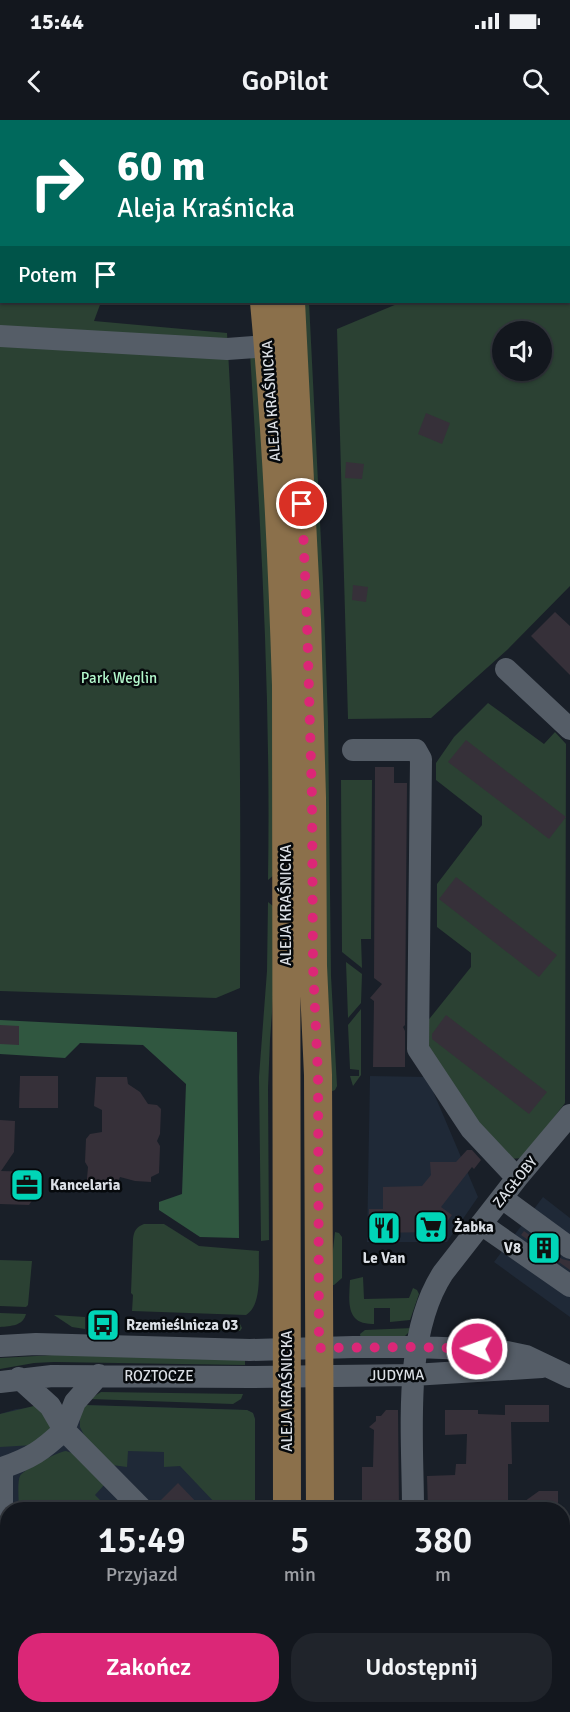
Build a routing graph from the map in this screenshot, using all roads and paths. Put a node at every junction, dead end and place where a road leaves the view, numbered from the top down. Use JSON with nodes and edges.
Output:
{"nodes":[{"id":1,"x":264,"y":303,"type":"edge"},
{"id":2,"x":291,"y":303,"type":"edge"},
{"id":3,"x":0,"y":336,"type":"edge"},
{"id":4,"x":268,"y":346,"type":"junction"},
{"id":5,"x":506,"y":669,"type":"dead end"},
{"id":6,"x":570,"y":729,"type":"edge"},
{"id":7,"x":354,"y":750,"type":"dead end"},
{"id":8,"x":570,"y":1115,"type":"edge"},
{"id":9,"x":517,"y":1178,"type":"junction"},
{"id":10,"x":502,"y":1198,"type":"junction"},
{"id":11,"x":481,"y":1224,"type":"junction"},
{"id":12,"x":570,"y":1248,"type":"edge"},
{"id":13,"x":570,"y":1286,"type":"edge"},
{"id":14,"x":0,"y":1346,"type":"edge"},
{"id":15,"x":416,"y":1347,"type":"junction"},
{"id":16,"x":319,"y":1348,"type":"junction"},
{"id":17,"x":287,"y":1362,"type":"junction"},
{"id":18,"x":546,"y":1367,"type":"junction"},
{"id":19,"x":99,"y":1375,"type":"junction"},
{"id":20,"x":413,"y":1375,"type":"junction"},
{"id":21,"x":319,"y":1376,"type":"junction"},
{"id":22,"x":570,"y":1377,"type":"edge"},
{"id":23,"x":9,"y":1380,"type":"edge"},
{"id":24,"x":64,"y":1430,"type":"junction"},
{"id":25,"x":1,"y":1468,"type":"edge"},
{"id":26,"x":1,"y":1502,"type":"edge"},
{"id":27,"x":131,"y":1502,"type":"edge"},
{"id":28,"x":288,"y":1502,"type":"edge"},
{"id":29,"x":320,"y":1502,"type":"edge"},
{"id":30,"x":414,"y":1502,"type":"edge"}],
"edges":[{"from":1,"to":4,"type":"main road","name":"ALEJA KRAŚNICKA"},
{"from":2,"to":16,"type":"main road","name":"ALEJA KRAŚNICKA"},
{"from":3,"to":4,"type":"street"},
{"from":4,"to":17,"type":"main road","name":"ALEJA KRAŚNICKA"},
{"from":5,"to":6,"type":"street"},
{"from":7,"to":9,"type":"street"},
{"from":8,"to":9,"type":"street","name":"ZAGŁOBY"},
{"from":9,"to":10,"type":"street","name":"ZAGŁOBY"},
{"from":10,"to":11,"type":"street","name":"ZAGŁOBY"},
{"from":10,"to":12,"type":"street"},
{"from":11,"to":13,"type":"street"},
{"from":11,"to":15,"type":"street","name":"ZAGŁOBY"},
{"from":14,"to":17,"type":"street","name":"ROZTOCZE"},
{"from":15,"to":16,"type":"street","name":"JUDYMA"},
{"from":15,"to":18,"type":"street","name":"JUDYMA"},
{"from":15,"to":20,"type":"street","name":"ZAGŁOBY"},
{"from":16,"to":17,"type":"street","name":"ROZTOCZE"},
{"from":16,"to":21,"type":"main road","name":"ALEJA KRAŚNICKA"},
{"from":17,"to":19,"type":"street","name":"ROZTOCZE"},
{"from":17,"to":21,"type":"street","name":"ROZTOCZE"},
{"from":17,"to":28,"type":"main road","name":"ALEJA KRAŚNICKA"},
{"from":18,"to":20,"type":"street","name":"JUDYMA"},
{"from":18,"to":22,"type":"street","name":"JUDYMA"},
{"from":19,"to":23,"type":"street","name":"ROZTOCZE"},
{"from":19,"to":24,"type":"street"},
{"from":20,"to":21,"type":"street","name":"JUDYMA"},
{"from":20,"to":30,"type":"street","name":"ZAGŁOBY"},
{"from":21,"to":29,"type":"main road","name":"ALEJA KRAŚNICKA"},
{"from":23,"to":24,"type":"street"},
{"from":24,"to":25,"type":"street"},
{"from":24,"to":27,"type":"street"},
{"from":25,"to":26,"type":"street"}]}
